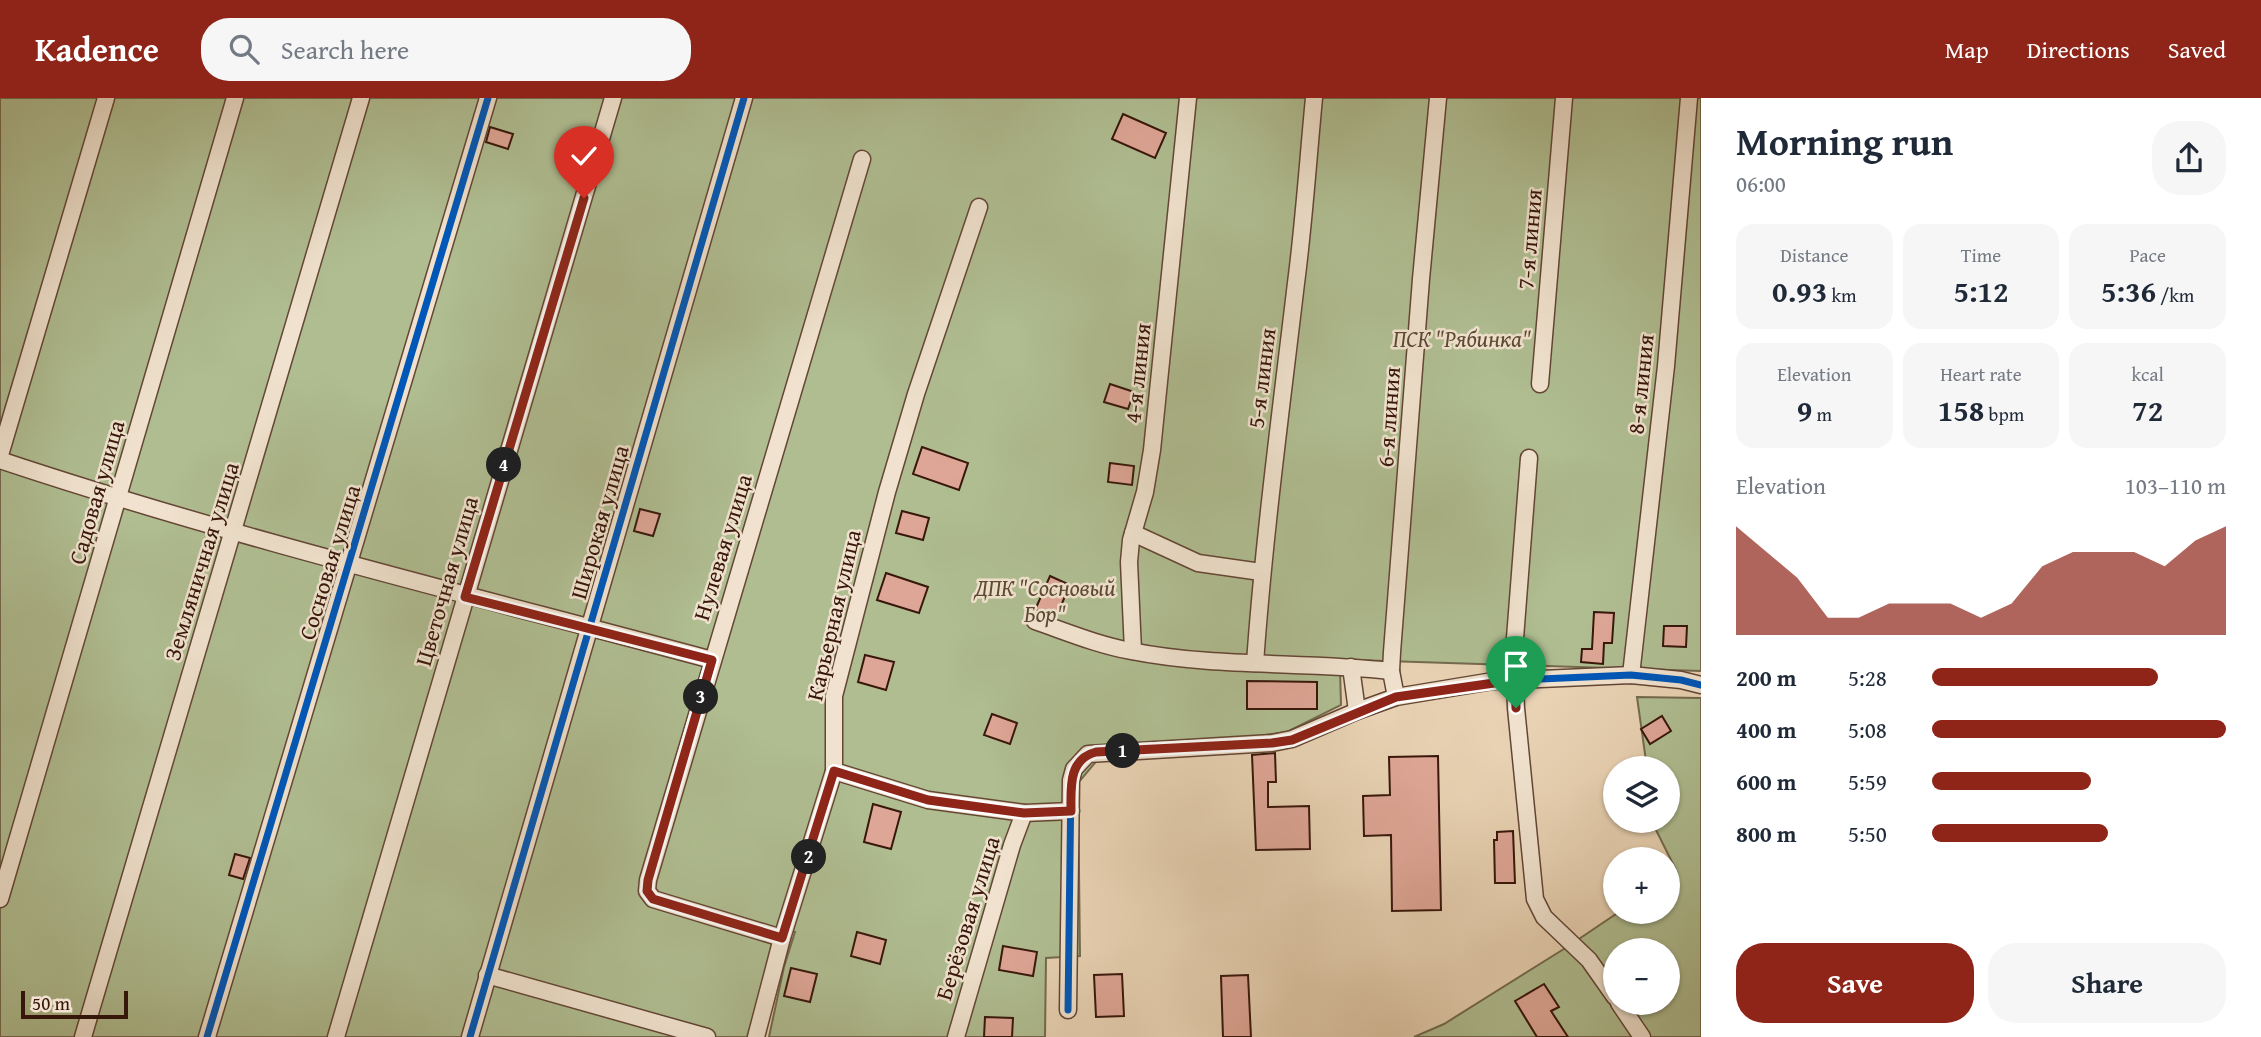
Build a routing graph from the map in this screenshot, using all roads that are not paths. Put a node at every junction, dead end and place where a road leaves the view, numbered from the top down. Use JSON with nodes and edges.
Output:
{"nodes":[{"id":1,"x":106,"y":98,"type":"edge"},
{"id":2,"x":235,"y":98,"type":"edge"},
{"id":3,"x":361,"y":98,"type":"edge"},
{"id":4,"x":488,"y":98,"type":"edge"},
{"id":5,"x":613,"y":98,"type":"edge"},
{"id":6,"x":744,"y":98,"type":"edge"},
{"id":7,"x":1188,"y":98,"type":"edge"},
{"id":8,"x":1314,"y":98,"type":"edge"},
{"id":9,"x":1438,"y":98,"type":"edge"},
{"id":10,"x":1564,"y":98,"type":"edge"},
{"id":11,"x":1689,"y":98,"type":"edge"},
{"id":12,"x":862,"y":159,"type":"dead end"},
{"id":13,"x":979,"y":207,"type":"dead end"},
{"id":14,"x":1540,"y":384,"type":"dead end"},
{"id":15,"x":0,"y":455,"type":"edge"},
{"id":16,"x":1529,"y":458,"type":"dead end"},
{"id":17,"x":0,"y":460,"type":"edge"},
{"id":18,"x":117,"y":499,"type":"junction"},
{"id":19,"x":233,"y":533,"type":"junction"},
{"id":20,"x":1133,"y":533,"type":"junction"},
{"id":21,"x":349,"y":563,"type":"junction"},
{"id":22,"x":1261,"y":572,"type":"junction"},
{"id":23,"x":465,"y":597,"type":"junction"},
{"id":24,"x":1035,"y":621,"type":"dead end"},
{"id":25,"x":589,"y":627,"type":"junction"},
{"id":26,"x":1133,"y":652,"type":"junction"},
{"id":27,"x":712,"y":660,"type":"junction"},
{"id":28,"x":1255,"y":663,"type":"junction"},
{"id":29,"x":1351,"y":667,"type":"junction"},
{"id":30,"x":1391,"y":671,"type":"junction"},
{"id":31,"x":1631,"y":675,"type":"junction"},
{"id":32,"x":1515,"y":680,"type":"junction"},
{"id":33,"x":1701,"y":685,"type":"edge"},
{"id":34,"x":1396,"y":697,"type":"junction"},
{"id":35,"x":1357,"y":711,"type":"junction"},
{"id":36,"x":834,"y":771,"type":"junction"},
{"id":37,"x":1071,"y":811,"type":"junction"},
{"id":38,"x":1024,"y":813,"type":"junction"},
{"id":39,"x":0,"y":899,"type":"edge"},
{"id":40,"x":782,"y":938,"type":"junction"},
{"id":41,"x":487,"y":975,"type":"junction"},
{"id":42,"x":1603,"y":981,"type":"edge"},
{"id":43,"x":1068,"y":1010,"type":"dead end"},
{"id":44,"x":1627,"y":1015,"type":"edge"},
{"id":45,"x":83,"y":1037,"type":"edge"},
{"id":46,"x":206,"y":1037,"type":"edge"},
{"id":47,"x":336,"y":1037,"type":"edge"},
{"id":48,"x":470,"y":1037,"type":"edge"},
{"id":49,"x":707,"y":1037,"type":"edge"},
{"id":50,"x":756,"y":1037,"type":"edge"},
{"id":51,"x":956,"y":1037,"type":"edge"},
{"id":52,"x":1642,"y":1037,"type":"edge"}],
"edges":[{"from":1,"to":15,"type":"street"},
{"from":2,"to":18,"type":"street","name":"Садовая улица"},
{"from":3,"to":19,"type":"street","name":"Земляничная улица"},
{"from":4,"to":21,"type":"street","name":"Сосновая улица"},
{"from":5,"to":23,"type":"street","name":"Цветочная улица"},
{"from":6,"to":25,"type":"street","name":"Широкая улица"},
{"from":7,"to":20,"type":"street","name":"4-я линия"},
{"from":8,"to":22,"type":"street","name":"5-я линия"},
{"from":9,"to":30,"type":"street","name":"6-я линия"},
{"from":10,"to":14,"type":"street","name":"7-я линия"},
{"from":11,"to":31,"type":"street","name":"8-я линия"},
{"from":12,"to":27,"type":"street","name":"Нулевая улица"},
{"from":13,"to":36,"type":"street","name":"Карьерная улица"},
{"from":16,"to":32,"type":"street"},
{"from":17,"to":18,"type":"street"},
{"from":18,"to":19,"type":"street"},
{"from":18,"to":39,"type":"street","name":"Садовая улица"},
{"from":19,"to":21,"type":"street"},
{"from":19,"to":45,"type":"street","name":"Земляничная улица"},
{"from":20,"to":22,"type":"street"},
{"from":20,"to":26,"type":"street","name":"4-я линия"},
{"from":21,"to":23,"type":"street"},
{"from":21,"to":46,"type":"street","name":"Сосновая улица"},
{"from":22,"to":28,"type":"street","name":"5-я линия"},
{"from":23,"to":25,"type":"street"},
{"from":23,"to":47,"type":"street","name":"Цветочная улица"},
{"from":24,"to":26,"type":"street"},
{"from":25,"to":27,"type":"street"},
{"from":25,"to":41,"type":"street","name":"Широкая улица"},
{"from":26,"to":28,"type":"street"},
{"from":27,"to":40,"type":"street","name":"Нулевая улица"},
{"from":28,"to":29,"type":"street"},
{"from":29,"to":30,"type":"street"},
{"from":29,"to":35,"type":"street"},
{"from":30,"to":34,"type":"street","name":"6-я линия"},
{"from":31,"to":32,"type":"street"},
{"from":31,"to":33,"type":"street"},
{"from":32,"to":34,"type":"street"},
{"from":32,"to":42,"type":"street"},
{"from":34,"to":35,"type":"street"},
{"from":35,"to":37,"type":"street"},
{"from":36,"to":38,"type":"street"},
{"from":36,"to":40,"type":"street","name":"Карьерная улица"},
{"from":37,"to":38,"type":"street"},
{"from":37,"to":43,"type":"street"},
{"from":38,"to":51,"type":"street","name":"Берёзовая улица"},
{"from":40,"to":50,"type":"street","name":"Карьерная улица"},
{"from":41,"to":48,"type":"street","name":"Широкая улица"},
{"from":41,"to":49,"type":"street"},
{"from":44,"to":52,"type":"street"}]}
